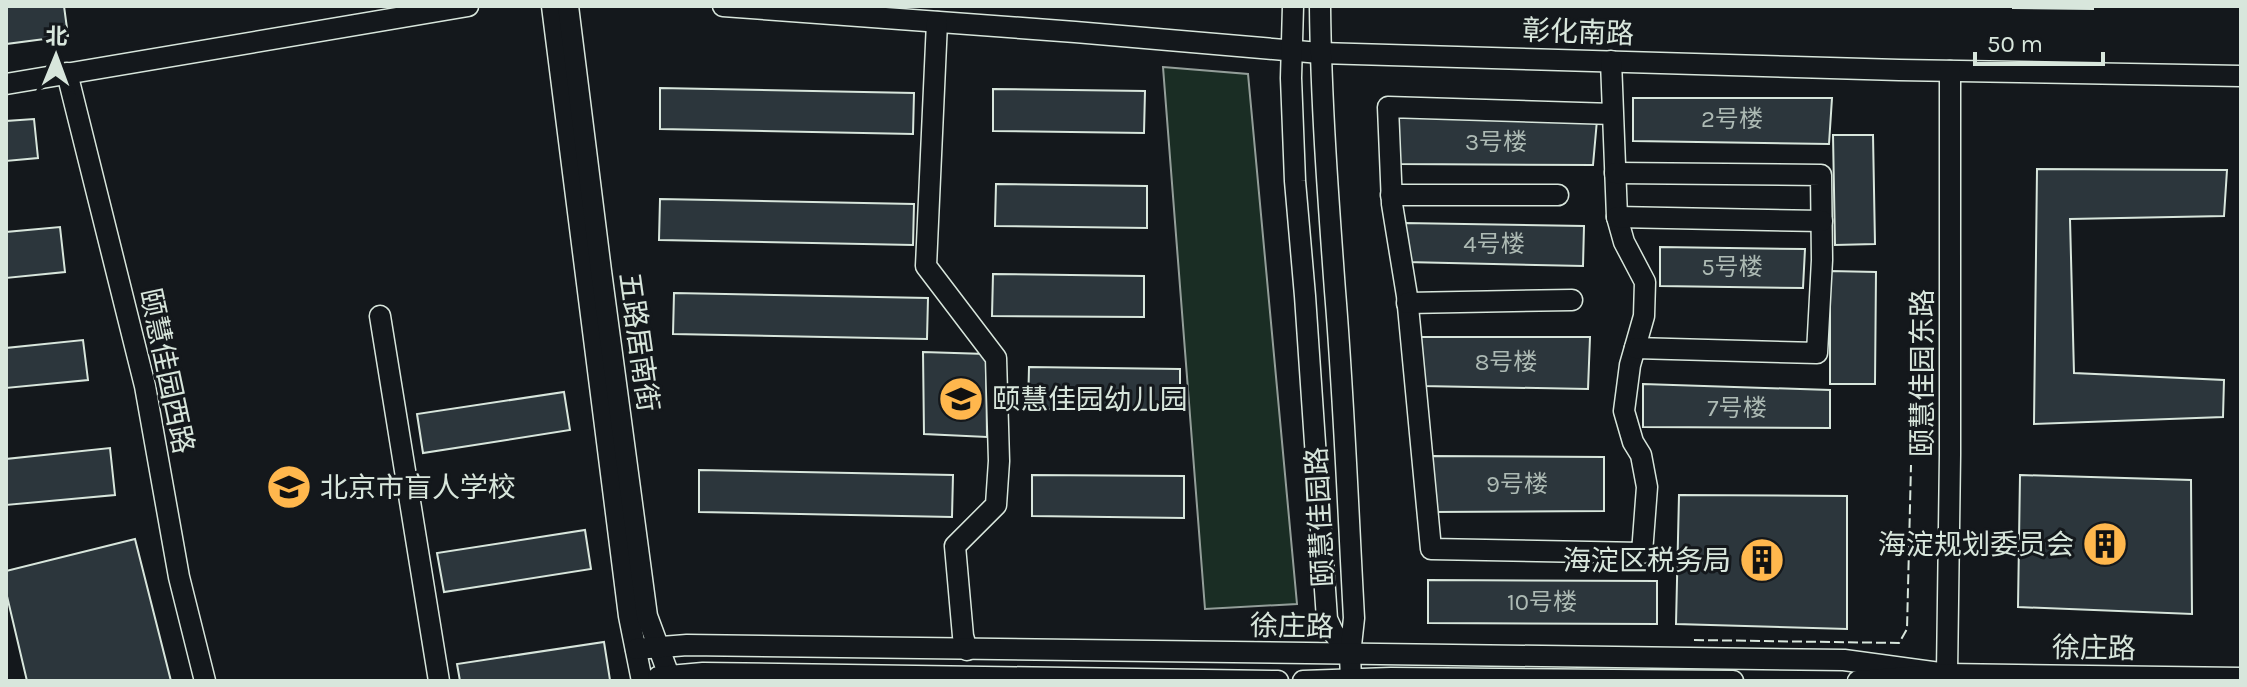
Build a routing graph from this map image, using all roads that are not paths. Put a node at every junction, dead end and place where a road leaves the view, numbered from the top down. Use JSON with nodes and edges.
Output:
{"nodes":[{"id":1,"x":468,"y":6,"type":"edge"},
{"id":2,"x":552,"y":6,"type":"edge"},
{"id":3,"x":568,"y":6,"type":"edge"},
{"id":4,"x":723,"y":6,"type":"edge"},
{"id":5,"x":1293,"y":6,"type":"edge"},
{"id":6,"x":1320,"y":6,"type":"edge"},
{"id":7,"x":937,"y":22,"type":"junction"},
{"id":8,"x":1320,"y":53,"type":"junction"},
{"id":9,"x":1611,"y":61,"type":"junction"},
{"id":10,"x":1950,"y":71,"type":"junction"},
{"id":11,"x":67,"y":73,"type":"dead end"},
{"id":12,"x":2241,"y":76,"type":"edge"},
{"id":13,"x":6,"y":84,"type":"edge"},
{"id":14,"x":1613,"y":114,"type":"junction"},
{"id":15,"x":1615,"y":173,"type":"junction"},
{"id":16,"x":1391,"y":195,"type":"junction"},
{"id":17,"x":1558,"y":195,"type":"dead end"},
{"id":18,"x":1617,"y":217,"type":"junction"},
{"id":19,"x":1822,"y":221,"type":"junction"},
{"id":20,"x":1572,"y":300,"type":"dead end"},
{"id":21,"x":1407,"y":303,"type":"junction"},
{"id":22,"x":380,"y":316,"type":"dead end"},
{"id":23,"x":1635,"y":348,"type":"junction"},
{"id":24,"x":659,"y":647,"type":"junction"},
{"id":25,"x":636,"y":649,"type":"junction"},
{"id":26,"x":967,"y":650,"type":"junction"},
{"id":27,"x":1350,"y":655,"type":"junction"},
{"id":28,"x":1947,"y":674,"type":"junction"},
{"id":29,"x":2241,"y":678,"type":"edge"},
{"id":30,"x":670,"y":679,"type":"edge"},
{"id":31,"x":1351,"y":679,"type":"junction"},
{"id":32,"x":642,"y":680,"type":"edge"},
{"id":33,"x":205,"y":681,"type":"edge"},
{"id":34,"x":439,"y":681,"type":"edge"},
{"id":35,"x":1278,"y":681,"type":"edge"},
{"id":36,"x":1303,"y":681,"type":"edge"},
{"id":37,"x":1733,"y":681,"type":"edge"},
{"id":38,"x":1858,"y":681,"type":"edge"}],
"edges":[{"from":1,"to":13,"type":"street"},
{"from":2,"to":25,"type":"street","name":"五路居南街"},
{"from":3,"to":24,"type":"street","name":"五路居南街"},
{"from":4,"to":7,"type":"street","name":"彰化南路"},
{"from":5,"to":27,"type":"street","name":"颐慧佳园路"},
{"from":6,"to":8,"type":"street","name":"颐慧佳园路"},
{"from":7,"to":8,"type":"street","name":"彰化南路"},
{"from":7,"to":26,"type":"street"},
{"from":8,"to":9,"type":"street","name":"彰化南路"},
{"from":8,"to":27,"type":"street","name":"颐慧佳园路"},
{"from":9,"to":10,"type":"street","name":"彰化南路"},
{"from":9,"to":14,"type":"street"},
{"from":10,"to":12,"type":"street","name":"彰化南路"},
{"from":10,"to":28,"type":"street","name":"颐慧佳园东路"},
{"from":11,"to":33,"type":"street","name":"颐慧佳园西路"},
{"from":14,"to":15,"type":"street"},
{"from":14,"to":16,"type":"street"},
{"from":15,"to":18,"type":"street"},
{"from":15,"to":19,"type":"street"},
{"from":16,"to":17,"type":"street"},
{"from":16,"to":21,"type":"street"},
{"from":18,"to":19,"type":"street"},
{"from":18,"to":23,"type":"street"},
{"from":19,"to":23,"type":"street"},
{"from":20,"to":21,"type":"street"},
{"from":21,"to":23,"type":"street"},
{"from":22,"to":34,"type":"street"},
{"from":24,"to":25,"type":"street","name":"徐庄路"},
{"from":24,"to":26,"type":"street","name":"徐庄路"},
{"from":24,"to":30,"type":"street","name":"五路居南街"},
{"from":25,"to":32,"type":"street","name":"五路居南街"},
{"from":26,"to":27,"type":"street","name":"徐庄路"},
{"from":27,"to":28,"type":"street","name":"徐庄路"},
{"from":27,"to":31,"type":"street"},
{"from":28,"to":29,"type":"street","name":"徐庄路"},
{"from":28,"to":38,"type":"street","name":"徐庄路"},
{"from":30,"to":32,"type":"street","name":"徐庄路"},
{"from":30,"to":35,"type":"street","name":"徐庄路"},
{"from":31,"to":36,"type":"street","name":"徐庄路"},
{"from":31,"to":37,"type":"street","name":"徐庄路"}]}
